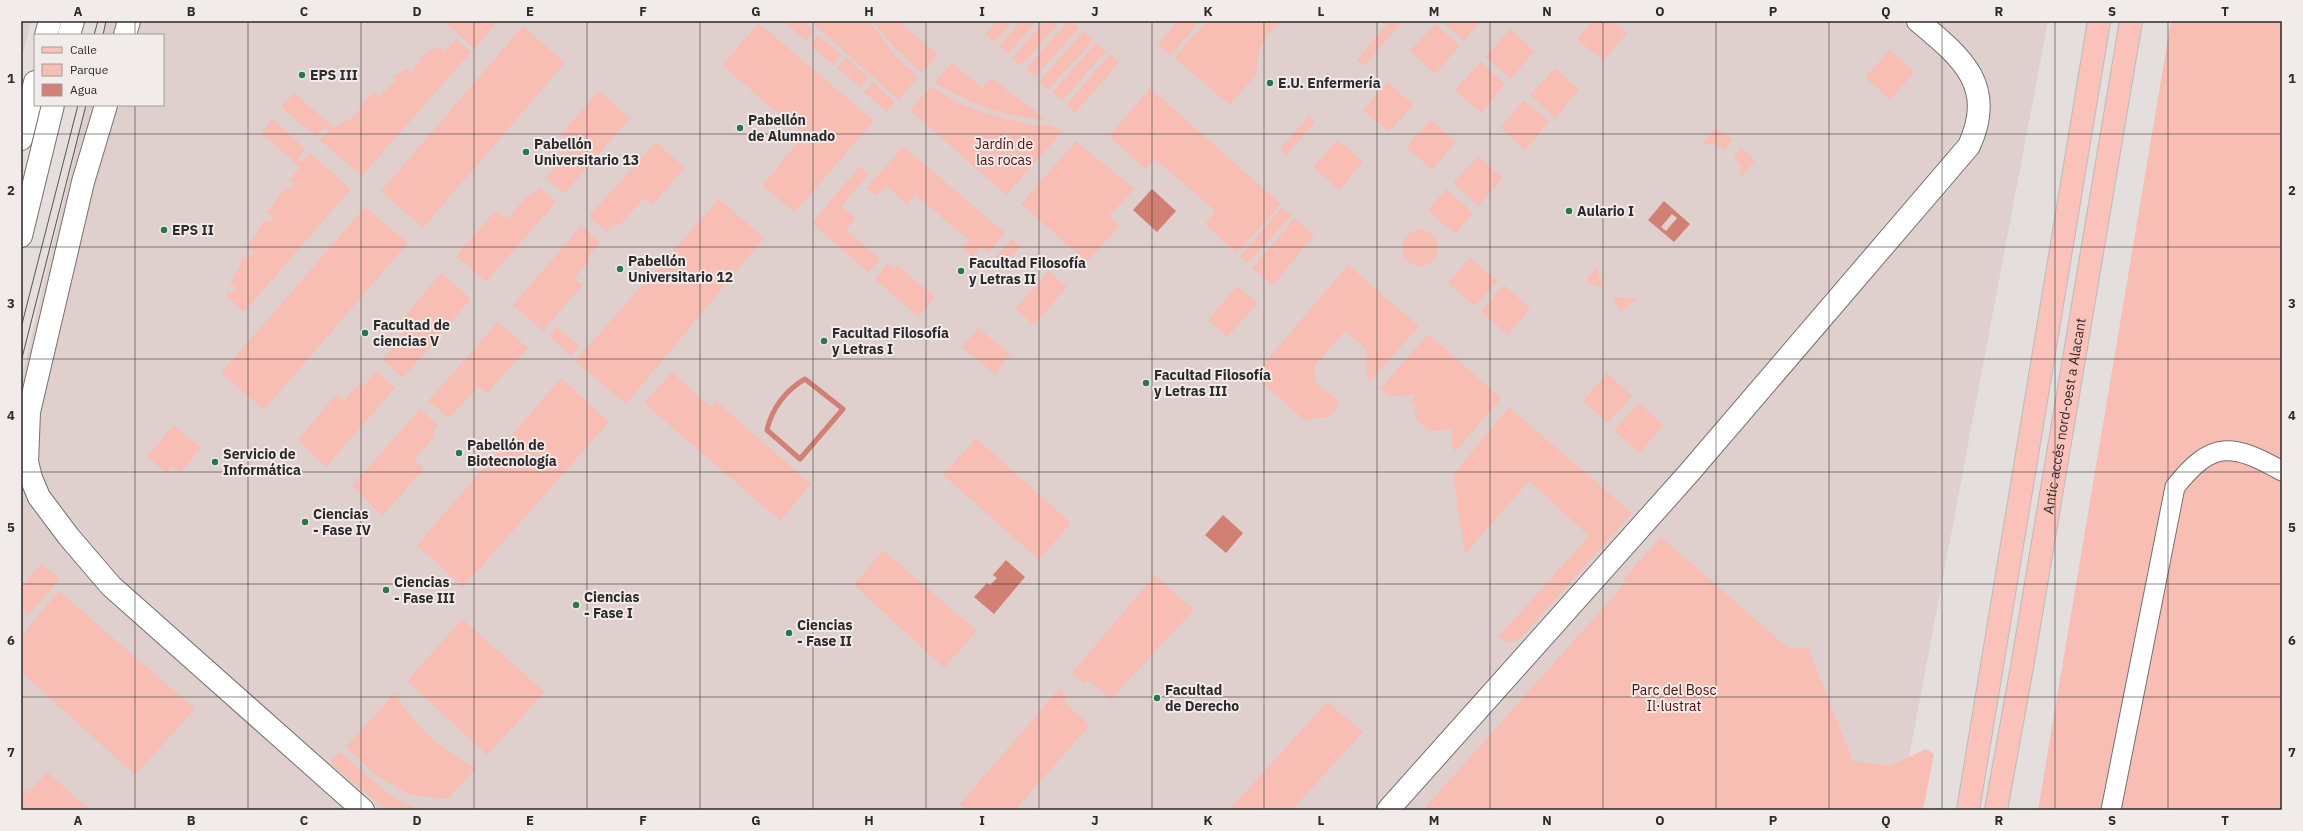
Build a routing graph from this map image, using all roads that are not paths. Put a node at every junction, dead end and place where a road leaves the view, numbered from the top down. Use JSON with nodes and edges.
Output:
{"nodes":[{"id":1,"x":50,"y":21,"type":"edge"},
{"id":2,"x":73,"y":21,"type":"edge"},
{"id":3,"x":129,"y":21,"type":"edge"},
{"id":4,"x":1918,"y":21,"type":"edge"},
{"id":5,"x":2099,"y":21,"type":"edge"},
{"id":6,"x":2131,"y":21,"type":"edge"},
{"id":7,"x":46,"y":34,"type":"edge"},
{"id":8,"x":70,"y":34,"type":"edge"},
{"id":9,"x":125,"y":34,"type":"edge"},
{"id":10,"x":34,"y":86,"type":"edge"},
{"id":11,"x":53,"y":106,"type":"edge"},
{"id":12,"x":106,"y":106,"type":"edge"},
{"id":13,"x":21,"y":139,"type":"edge"},
{"id":14,"x":21,"y":236,"type":"edge"},
{"id":15,"x":2282,"y":471,"type":"edge"},
{"id":16,"x":1968,"y":804,"type":"edge"},
{"id":17,"x":363,"y":810,"type":"edge"},
{"id":18,"x":1388,"y":810,"type":"edge"},
{"id":19,"x":1996,"y":810,"type":"edge"},
{"id":20,"x":2112,"y":810,"type":"edge"}],
"edges":[{"from":1,"to":7,"type":"street"},
{"from":2,"to":8,"type":"street"},
{"from":3,"to":9,"type":"street"},
{"from":4,"to":18,"type":"street"},
{"from":5,"to":16,"type":"main road"},
{"from":6,"to":19,"type":"main road","name":"Antic accés nord-oest a Alacant"},
{"from":10,"to":13,"type":"street"},
{"from":11,"to":14,"type":"street"},
{"from":12,"to":17,"type":"street"},
{"from":15,"to":20,"type":"street"}]}
